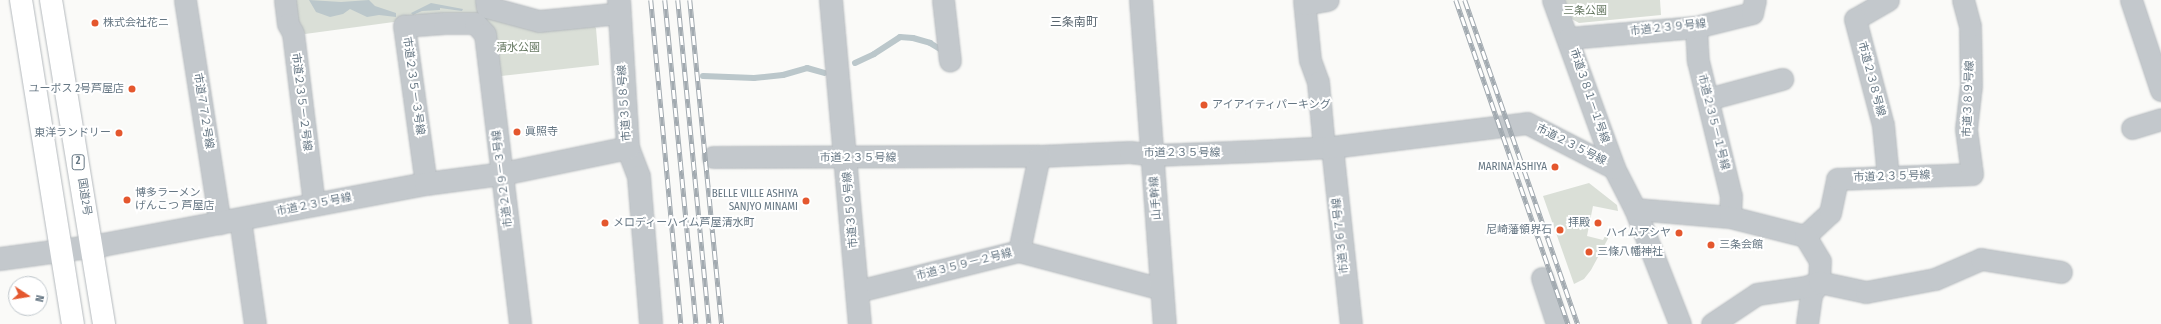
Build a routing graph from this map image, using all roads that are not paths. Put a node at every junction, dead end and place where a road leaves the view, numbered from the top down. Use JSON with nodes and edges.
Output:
{"nodes":[{"id":1,"x":21,"y":0,"type":"edge"},
{"id":2,"x":51,"y":0,"type":"edge"},
{"id":3,"x":185,"y":0,"type":"edge"},
{"id":4,"x":285,"y":0,"type":"edge"},
{"id":5,"x":831,"y":0,"type":"edge"},
{"id":6,"x":943,"y":0,"type":"edge"},
{"id":7,"x":1141,"y":0,"type":"edge"},
{"id":8,"x":1328,"y":0,"type":"edge"},
{"id":9,"x":1553,"y":0,"type":"edge"},
{"id":10,"x":1755,"y":0,"type":"edge"},
{"id":11,"x":1888,"y":0,"type":"edge"},
{"id":12,"x":1963,"y":0,"type":"edge"},
{"id":13,"x":2131,"y":0,"type":"edge"},
{"id":14,"x":1305,"y":2,"type":"edge"},
{"id":15,"x":487,"y":3,"type":"edge"},
{"id":16,"x":619,"y":7,"type":"edge"},
{"id":17,"x":1696,"y":27,"type":"junction"},
{"id":18,"x":485,"y":34,"type":"joint"},
{"id":19,"x":1569,"y":38,"type":"junction"},
{"id":20,"x":950,"y":61,"type":"dead end"},
{"id":21,"x":1782,"y":79,"type":"dead end"},
{"id":22,"x":2161,"y":90,"type":"edge"},
{"id":23,"x":1708,"y":99,"type":"junction"},
{"id":24,"x":2161,"y":119,"type":"edge"},
{"id":25,"x":2132,"y":128,"type":"dead end"},
{"id":26,"x":1328,"y":147,"type":"junction"},
{"id":27,"x":628,"y":148,"type":"junction"},
{"id":28,"x":1154,"y":155,"type":"junction"},
{"id":29,"x":1039,"y":156,"type":"junction"},
{"id":30,"x":713,"y":157,"type":"dead end"},
{"id":31,"x":846,"y":158,"type":"junction"},
{"id":32,"x":1614,"y":168,"type":"junction"},
{"id":33,"x":503,"y":174,"type":"junction"},
{"id":34,"x":1972,"y":174,"type":"joint"},
{"id":35,"x":1888,"y":177,"type":"junction"},
{"id":36,"x":426,"y":184,"type":"junction"},
{"id":37,"x":314,"y":205,"type":"junction"},
{"id":38,"x":1635,"y":209,"type":"junction"},
{"id":39,"x":1730,"y":217,"type":"junction"},
{"id":40,"x":230,"y":221,"type":"junction"},
{"id":41,"x":1805,"y":236,"type":"junction"},
{"id":42,"x":92,"y":247,"type":"junction"},
{"id":43,"x":61,"y":250,"type":"junction"},
{"id":44,"x":1019,"y":251,"type":"junction"},
{"id":45,"x":0,"y":259,"type":"edge"},
{"id":46,"x":2061,"y":272,"type":"dead end"},
{"id":47,"x":1542,"y":278,"type":"dead end"},
{"id":48,"x":1819,"y":282,"type":"junction"},
{"id":49,"x":1162,"y":289,"type":"junction"},
{"id":50,"x":858,"y":291,"type":"junction"},
{"id":51,"x":73,"y":324,"type":"edge"},
{"id":52,"x":104,"y":324,"type":"edge"},
{"id":53,"x":253,"y":324,"type":"edge"},
{"id":54,"x":520,"y":324,"type":"edge"},
{"id":55,"x":651,"y":324,"type":"edge"},
{"id":56,"x":860,"y":324,"type":"edge"},
{"id":57,"x":1165,"y":324,"type":"edge"},
{"id":58,"x":1351,"y":324,"type":"edge"},
{"id":59,"x":1557,"y":324,"type":"edge"},
{"id":60,"x":1680,"y":324,"type":"edge"},
{"id":61,"x":1712,"y":324,"type":"edge"},
{"id":62,"x":1807,"y":324,"type":"edge"}],
"edges":[{"from":1,"to":43,"type":"highway"},
{"from":2,"to":42,"type":"highway","name":"国道2号","number":"2"},
{"from":3,"to":40,"type":"street","name":"市道７７２号線"},
{"from":4,"to":37,"type":"street","name":"市道２３５－２号線"},
{"from":5,"to":31,"type":"street","name":"市道３５９号線"},
{"from":6,"to":20,"type":"street"},
{"from":7,"to":28,"type":"street","name":"山手幹線"},
{"from":8,"to":14,"type":"street"},
{"from":9,"to":19,"type":"street","name":"市道３８１－１号線"},
{"from":10,"to":17,"type":"street","name":"市道２３９号線"},
{"from":11,"to":35,"type":"street","name":"市道２３８号線"},
{"from":12,"to":34,"type":"street","name":"市道３８９号線"},
{"from":13,"to":22,"type":"street"},
{"from":14,"to":26,"type":"street","name":"市道３６７号線"},
{"from":15,"to":16,"type":"street"},
{"from":16,"to":27,"type":"street","name":"市道３５８号線"},
{"from":17,"to":19,"type":"street","name":"市道２３９号線"},
{"from":17,"to":23,"type":"street","name":"市道２３５－１号線"},
{"from":18,"to":33,"type":"street","name":"市道２２９－３号線"},
{"from":18,"to":36,"type":"street","name":"市道２３５－３号線"},
{"from":19,"to":32,"type":"street","name":"市道３８１－１号線"},
{"from":21,"to":23,"type":"street"},
{"from":23,"to":39,"type":"street","name":"市道２３５－１号線"},
{"from":24,"to":25,"type":"street"},
{"from":26,"to":28,"type":"street","name":"市道２３５号線"},
{"from":26,"to":32,"type":"street","name":"市道２３５号線"},
{"from":26,"to":58,"type":"street","name":"市道３６７号線"},
{"from":27,"to":33,"type":"street","name":"市道２３５号線"},
{"from":27,"to":55,"type":"street","name":"市道３５８号線"},
{"from":28,"to":29,"type":"street","name":"市道２３５号線"},
{"from":28,"to":49,"type":"street","name":"山手幹線"},
{"from":29,"to":31,"type":"street","name":"市道２３５号線"},
{"from":29,"to":44,"type":"street"},
{"from":30,"to":31,"type":"street","name":"市道２３５号線"},
{"from":31,"to":50,"type":"street","name":"市道３５９号線"},
{"from":32,"to":38,"type":"street","name":"市道３８１－１号線"},
{"from":33,"to":36,"type":"street","name":"市道２３５号線"},
{"from":33,"to":54,"type":"street","name":"市道２２９－３号線"},
{"from":34,"to":35,"type":"street","name":"市道２３５号線"},
{"from":35,"to":41,"type":"street","name":"市道２３５号線"},
{"from":36,"to":37,"type":"street","name":"市道２３５号線"},
{"from":37,"to":40,"type":"street","name":"市道２３５号線"},
{"from":38,"to":39,"type":"street"},
{"from":38,"to":60,"type":"street","name":"市道３８１－１号線"},
{"from":39,"to":41,"type":"street"},
{"from":40,"to":42,"type":"street","name":"市道２３５号線"},
{"from":40,"to":53,"type":"street","name":"市道７７２号線"},
{"from":41,"to":48,"type":"street"},
{"from":42,"to":43,"type":"street","name":"市道２３５号線"},
{"from":42,"to":52,"type":"highway","name":"国道2号","number":"2"},
{"from":43,"to":45,"type":"street","name":"市道２３５号線"},
{"from":43,"to":51,"type":"highway"},
{"from":44,"to":49,"type":"street","name":"市道３５９－２号線"},
{"from":44,"to":50,"type":"street","name":"市道３５９－２号線"},
{"from":46,"to":48,"type":"street"},
{"from":47,"to":59,"type":"street"},
{"from":48,"to":61,"type":"street"},
{"from":48,"to":62,"type":"street"},
{"from":49,"to":57,"type":"street","name":"山手幹線"},
{"from":50,"to":56,"type":"street","name":"市道３５９号線"}]}
